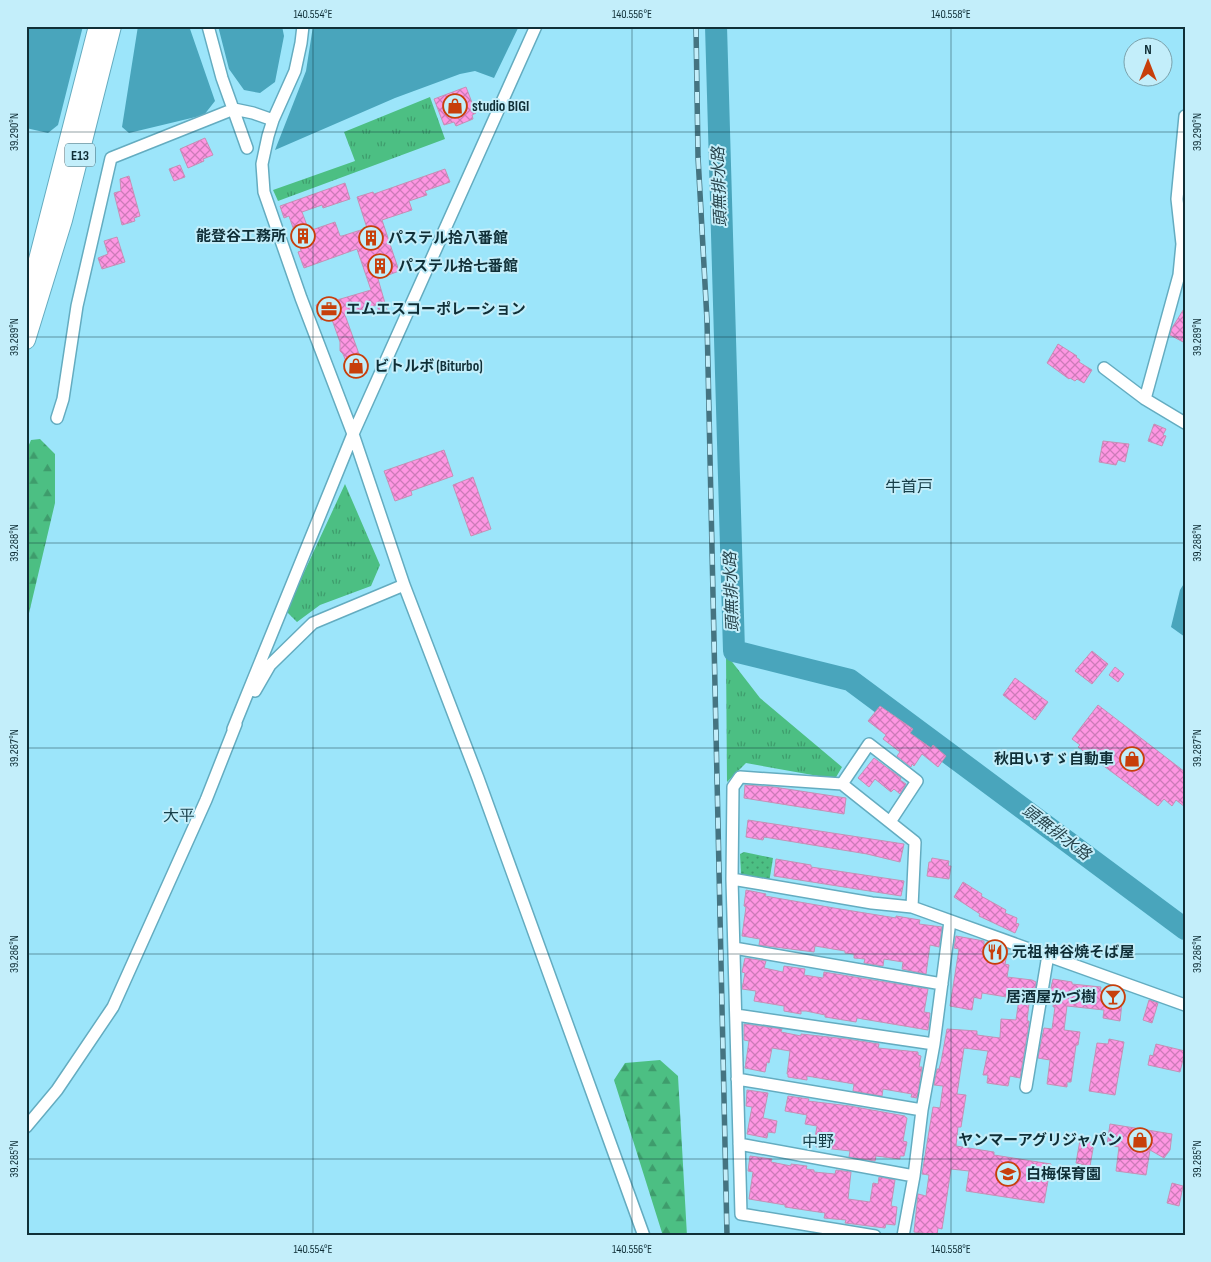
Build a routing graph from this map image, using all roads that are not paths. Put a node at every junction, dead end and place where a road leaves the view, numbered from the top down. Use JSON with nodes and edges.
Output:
{"nodes":[{"id":1,"x":98,"y":26,"type":"edge"},
{"id":2,"x":112,"y":26,"type":"edge"},
{"id":3,"x":208,"y":26,"type":"edge"},
{"id":4,"x":303,"y":26,"type":"edge"},
{"id":5,"x":536,"y":26,"type":"edge"},
{"id":6,"x":234,"y":109,"type":"junction"},
{"id":7,"x":1185,"y":116,"type":"edge"},
{"id":8,"x":273,"y":120,"type":"junction"},
{"id":9,"x":247,"y":148,"type":"dead end"},
{"id":10,"x":26,"y":295,"type":"edge"},
{"id":11,"x":26,"y":340,"type":"edge"},
{"id":12,"x":1104,"y":368,"type":"dead end"},
{"id":13,"x":1145,"y":399,"type":"junction"},
{"id":14,"x":57,"y":418,"type":"dead end"},
{"id":15,"x":1185,"y":423,"type":"edge"},
{"id":16,"x":353,"y":434,"type":"junction"},
{"id":17,"x":404,"y":585,"type":"junction"},
{"id":18,"x":233,"y":729,"type":"junction"},
{"id":19,"x":842,"y":784,"type":"junction"},
{"id":20,"x":890,"y":822,"type":"junction"},
{"id":21,"x":732,"y":879,"type":"junction"},
{"id":22,"x":912,"y":907,"type":"junction"},
{"id":23,"x":950,"y":920,"type":"junction"},
{"id":24,"x":734,"y":948,"type":"junction"},
{"id":25,"x":1048,"y":955,"type":"junction"},
{"id":26,"x":942,"y":984,"type":"junction"},
{"id":27,"x":1185,"y":1005,"type":"edge"},
{"id":28,"x":736,"y":1015,"type":"junction"},
{"id":29,"x":934,"y":1044,"type":"junction"},
{"id":30,"x":738,"y":1079,"type":"junction"},
{"id":31,"x":1026,"y":1087,"type":"dead end"},
{"id":32,"x":922,"y":1110,"type":"junction"},
{"id":33,"x":26,"y":1127,"type":"edge"},
{"id":34,"x":739,"y":1144,"type":"junction"},
{"id":35,"x":914,"y":1176,"type":"junction"},
{"id":36,"x":835,"y":1233,"type":"edge"},
{"id":37,"x":644,"y":1236,"type":"edge"},
{"id":38,"x":875,"y":1236,"type":"edge"},
{"id":39,"x":903,"y":1236,"type":"edge"}],
"edges":[{"from":1,"to":10,"type":"highway","number":"E13"},
{"from":2,"to":11,"type":"highway","number":"E13"},
{"from":3,"to":6,"type":"street"},
{"from":4,"to":8,"type":"street"},
{"from":5,"to":16,"type":"street"},
{"from":6,"to":8,"type":"street"},
{"from":6,"to":9,"type":"street"},
{"from":6,"to":14,"type":"street"},
{"from":7,"to":13,"type":"street"},
{"from":8,"to":16,"type":"street"},
{"from":12,"to":13,"type":"street"},
{"from":13,"to":15,"type":"street"},
{"from":16,"to":17,"type":"street"},
{"from":16,"to":18,"type":"street"},
{"from":17,"to":18,"type":"street"},
{"from":17,"to":37,"type":"street"},
{"from":18,"to":33,"type":"street"},
{"from":19,"to":20,"type":"street"},
{"from":19,"to":20,"type":"street"},
{"from":19,"to":21,"type":"street"},
{"from":20,"to":22,"type":"street"},
{"from":21,"to":22,"type":"street"},
{"from":21,"to":24,"type":"street"},
{"from":22,"to":23,"type":"street"},
{"from":23,"to":25,"type":"street"},
{"from":23,"to":26,"type":"street"},
{"from":24,"to":26,"type":"street"},
{"from":24,"to":28,"type":"street"},
{"from":25,"to":27,"type":"street"},
{"from":25,"to":31,"type":"street"},
{"from":26,"to":29,"type":"street"},
{"from":28,"to":29,"type":"street"},
{"from":28,"to":30,"type":"street"},
{"from":29,"to":32,"type":"street"},
{"from":30,"to":32,"type":"street"},
{"from":30,"to":34,"type":"street"},
{"from":32,"to":35,"type":"street"},
{"from":34,"to":35,"type":"street"},
{"from":34,"to":36,"type":"street"},
{"from":35,"to":39,"type":"street"},
{"from":36,"to":38,"type":"street"}]}
